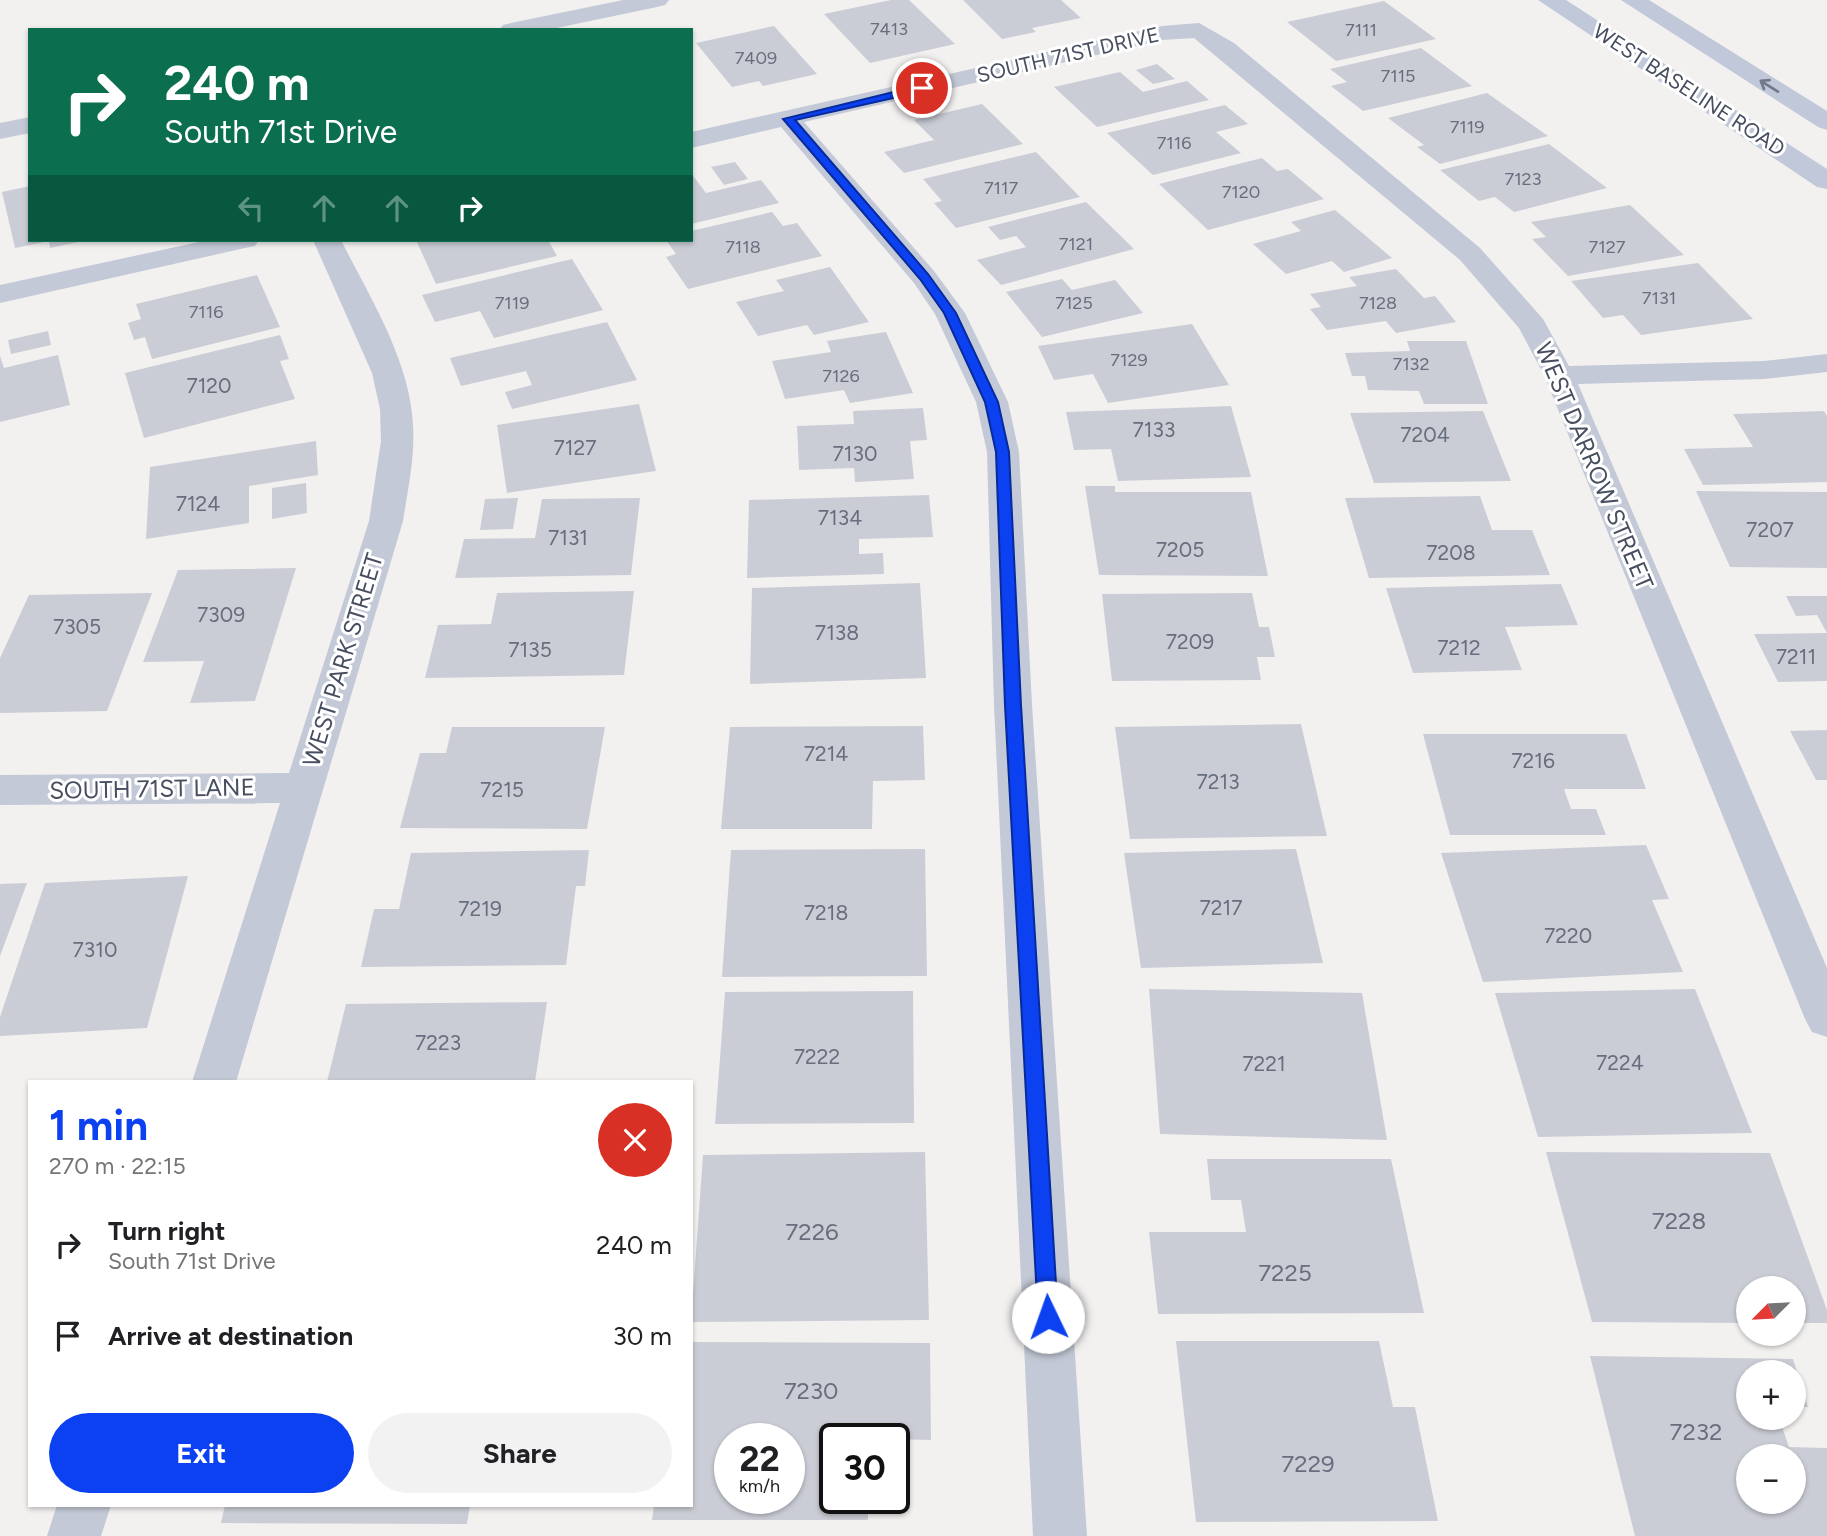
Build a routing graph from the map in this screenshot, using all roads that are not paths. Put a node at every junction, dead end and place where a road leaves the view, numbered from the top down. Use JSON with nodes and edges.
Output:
{"nodes":[{"id":1,"x":657,"y":0,"type":"edge"},
{"id":2,"x":1550,"y":0,"type":"edge"},
{"id":3,"x":1633,"y":0,"type":"edge"},
{"id":4,"x":521,"y":28,"type":"edge"},
{"id":5,"x":1199,"y":30,"type":"joint"},
{"id":6,"x":788,"y":119,"type":"junction"},
{"id":7,"x":1827,"y":122,"type":"edge"},
{"id":8,"x":28,"y":125,"type":"edge"},
{"id":9,"x":0,"y":131,"type":"edge"},
{"id":10,"x":693,"y":140,"type":"edge"},
{"id":11,"x":1827,"y":181,"type":"edge"},
{"id":12,"x":237,"y":242,"type":"edge"},
{"id":13,"x":328,"y":242,"type":"edge"},
{"id":14,"x":0,"y":294,"type":"edge"},
{"id":15,"x":1827,"y":363,"type":"edge"},
{"id":16,"x":1559,"y":375,"type":"junction"},
{"id":17,"x":303,"y":788,"type":"junction"},
{"id":18,"x":0,"y":790,"type":"edge"},
{"id":19,"x":1827,"y":1020,"type":"edge"},
{"id":20,"x":215,"y":1080,"type":"edge"},
{"id":21,"x":83,"y":1507,"type":"edge"},
{"id":22,"x":74,"y":1536,"type":"edge"},
{"id":23,"x":1060,"y":1536,"type":"edge"}],
"edges":[{"from":1,"to":4,"type":"street"},
{"from":2,"to":11,"type":"main road","name":"WEST BASELINE ROAD"},
{"from":7,"to":3,"type":"main road","name":"WEST BASELINE ROAD","one_way":true},
{"from":5,"to":6,"type":"street","name":"SOUTH 71ST DRIVE"},
{"from":5,"to":16,"type":"street","name":"WEST DARROW STREET"},
{"from":6,"to":10,"type":"street","name":"SOUTH 71ST DRIVE"},
{"from":6,"to":23,"type":"street"},
{"from":8,"to":9,"type":"street"},
{"from":12,"to":14,"type":"street"},
{"from":13,"to":17,"type":"street","name":"WEST PARK STREET"},
{"from":15,"to":16,"type":"street"},
{"from":16,"to":19,"type":"street","name":"WEST DARROW STREET"},
{"from":17,"to":18,"type":"street","name":"SOUTH 71ST LANE"},
{"from":17,"to":20,"type":"street","name":"WEST PARK STREET"},
{"from":21,"to":22,"type":"street"}]}
